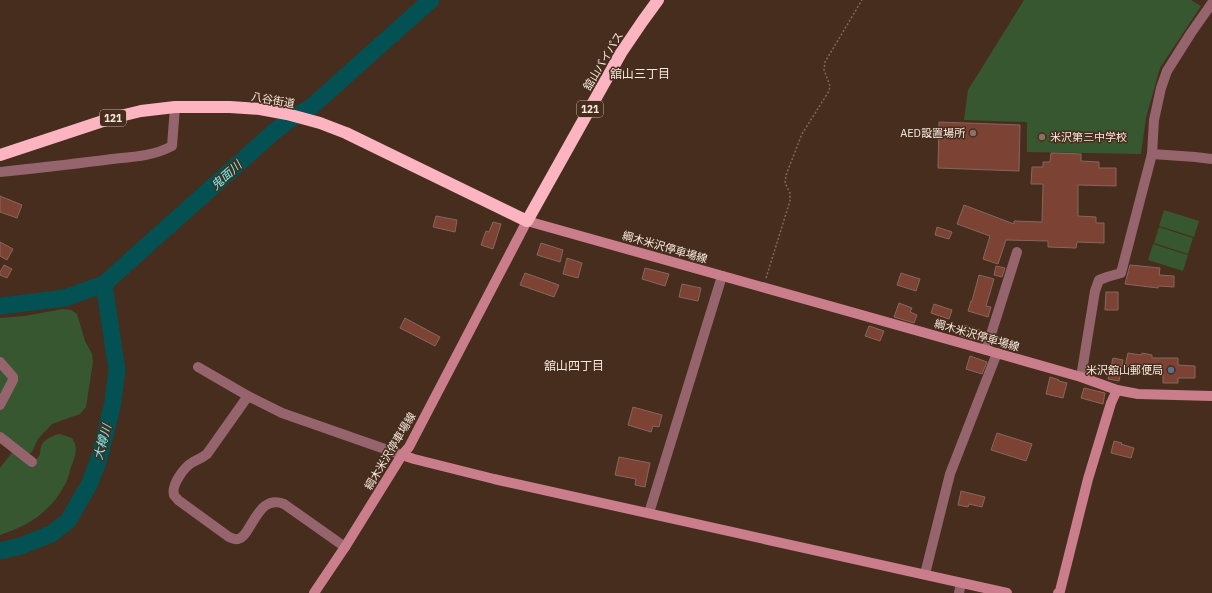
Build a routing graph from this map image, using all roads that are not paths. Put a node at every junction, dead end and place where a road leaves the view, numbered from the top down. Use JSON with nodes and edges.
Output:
{"nodes":[{"id":1,"x":658,"y":0,"type":"edge"},
{"id":2,"x":1212,"y":3,"type":"edge"},
{"id":3,"x":175,"y":107,"type":"junction"},
{"id":4,"x":1152,"y":154,"type":"junction"},
{"id":5,"x":0,"y":155,"type":"edge"},
{"id":6,"x":1212,"y":160,"type":"edge"},
{"id":7,"x":0,"y":172,"type":"edge"},
{"id":8,"x":527,"y":221,"type":"junction"},
{"id":9,"x":1017,"y":252,"type":"dead end"},
{"id":10,"x":722,"y":276,"type":"junction"},
{"id":11,"x":986,"y":350,"type":"junction"},
{"id":12,"x":997,"y":353,"type":"junction"},
{"id":13,"x":0,"y":362,"type":"edge"},
{"id":14,"x":198,"y":367,"type":"dead end"},
{"id":15,"x":1081,"y":377,"type":"junction"},
{"id":16,"x":1117,"y":390,"type":"junction"},
{"id":17,"x":248,"y":396,"type":"junction"},
{"id":18,"x":1212,"y":396,"type":"edge"},
{"id":19,"x":0,"y":406,"type":"edge"},
{"id":20,"x":0,"y":437,"type":"edge"},
{"id":21,"x":402,"y":455,"type":"junction"},
{"id":22,"x":32,"y":462,"type":"dead end"},
{"id":23,"x":649,"y":513,"type":"junction"},
{"id":24,"x":345,"y":547,"type":"junction"},
{"id":25,"x":925,"y":574,"type":"junction"},
{"id":26,"x":961,"y":583,"type":"junction"},
{"id":27,"x":314,"y":593,"type":"edge"},
{"id":28,"x":959,"y":593,"type":"edge"},
{"id":29,"x":1007,"y":593,"type":"edge"},
{"id":30,"x":1058,"y":593,"type":"edge"}],
"edges":[{"from":1,"to":8,"type":"highway","name":"舘山バイパス","number":"121"},
{"from":2,"to":4,"type":"street"},
{"from":3,"to":5,"type":"highway","name":"八谷街道","number":"121"},
{"from":3,"to":7,"type":"street"},
{"from":3,"to":8,"type":"highway","name":"八谷街道","number":"121"},
{"from":4,"to":6,"type":"street"},
{"from":4,"to":15,"type":"street"},
{"from":8,"to":10,"type":"main road","name":"綱木米沢停車場線"},
{"from":8,"to":21,"type":"main road","name":"綱木米沢停車場線"},
{"from":9,"to":11,"type":"street"},
{"from":10,"to":11,"type":"main road","name":"綱木米沢停車場線"},
{"from":10,"to":23,"type":"street"},
{"from":11,"to":12,"type":"main road","name":"綱木米沢停車場線"},
{"from":12,"to":15,"type":"main road","name":"綱木米沢停車場線"},
{"from":12,"to":25,"type":"street"},
{"from":13,"to":19,"type":"street"},
{"from":14,"to":17,"type":"street"},
{"from":15,"to":16,"type":"main road","name":"綱木米沢停車場線"},
{"from":16,"to":18,"type":"main road","name":"綱木米沢停車場線"},
{"from":16,"to":30,"type":"main road"},
{"from":17,"to":21,"type":"street"},
{"from":17,"to":24,"type":"street"},
{"from":20,"to":22,"type":"street"},
{"from":21,"to":23,"type":"main road"},
{"from":21,"to":24,"type":"main road","name":"綱木米沢停車場線"},
{"from":23,"to":25,"type":"main road"},
{"from":24,"to":27,"type":"main road","name":"綱木米沢停車場線"},
{"from":25,"to":26,"type":"main road"},
{"from":26,"to":28,"type":"street"},
{"from":26,"to":29,"type":"main road"}]}
